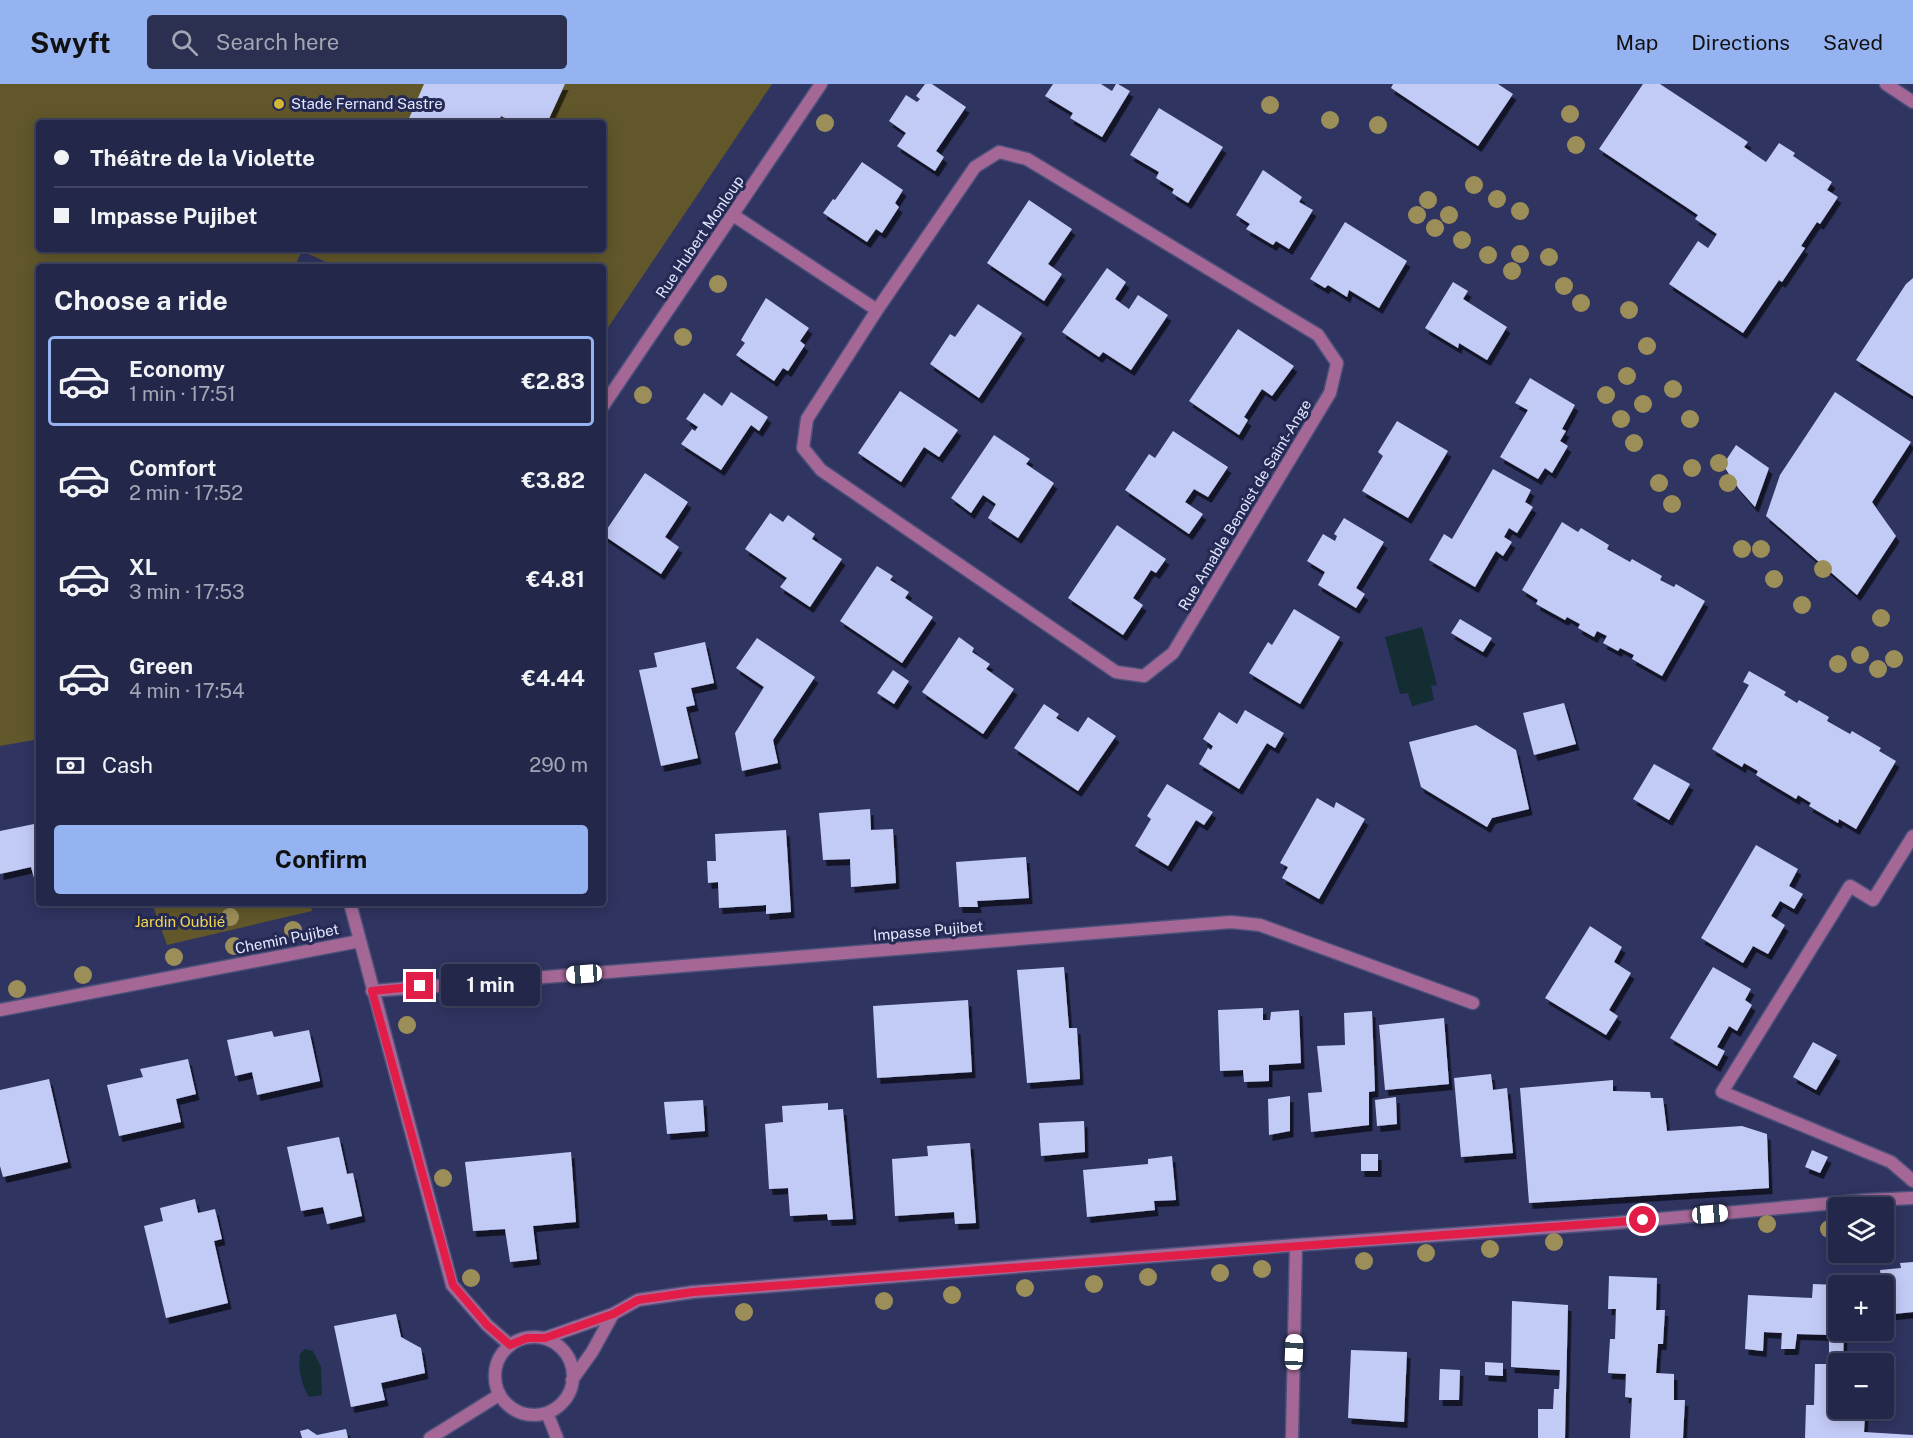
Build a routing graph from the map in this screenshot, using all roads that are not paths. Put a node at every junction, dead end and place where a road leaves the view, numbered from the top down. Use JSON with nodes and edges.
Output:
{"nodes":[{"id":1,"x":821,"y":84,"type":"edge"},
{"id":2,"x":1886,"y":84,"type":"edge"},
{"id":3,"x":1913,"y":102,"type":"edge"},
{"id":4,"x":733,"y":215,"type":"junction"},
{"id":5,"x":877,"y":310,"type":"junction"},
{"id":6,"x":606,"y":402,"type":"edge"},
{"id":7,"x":1913,"y":836,"type":"edge"},
{"id":8,"x":351,"y":906,"type":"edge"},
{"id":9,"x":360,"y":940,"type":"junction"},
{"id":10,"x":372,"y":991,"type":"junction"},
{"id":11,"x":1473,"y":1003,"type":"dead end"},
{"id":12,"x":0,"y":1010,"type":"edge"},
{"id":13,"x":1913,"y":1181,"type":"edge"},
{"id":14,"x":1913,"y":1198,"type":"edge"},
{"id":15,"x":1296,"y":1245,"type":"junction"},
{"id":16,"x":613,"y":1314,"type":"junction"},
{"id":17,"x":545,"y":1338,"type":"junction"},
{"id":18,"x":510,"y":1345,"type":"junction"},
{"id":19,"x":572,"y":1380,"type":"junction"},
{"id":20,"x":500,"y":1395,"type":"junction"},
{"id":21,"x":547,"y":1413,"type":"junction"},
{"id":22,"x":430,"y":1438,"type":"edge"},
{"id":23,"x":557,"y":1438,"type":"edge"},
{"id":24,"x":1292,"y":1438,"type":"edge"}],
"edges":[{"from":1,"to":4,"type":"street","name":"Rue Hubert Monloup"},
{"from":2,"to":3,"type":"street"},
{"from":4,"to":5,"type":"street"},
{"from":4,"to":6,"type":"street","name":"Rue Hubert Monloup"},
{"from":5,"to":5,"type":"street","name":"Rue Amable Benoist de Saint-Ange"},
{"from":7,"to":13,"type":"street"},
{"from":8,"to":9,"type":"street"},
{"from":9,"to":10,"type":"street","name":"Chemin Pujibet"},
{"from":9,"to":12,"type":"street","name":"Chemin Pujibet"},
{"from":10,"to":11,"type":"street","name":"Impasse Pujibet"},
{"from":10,"to":18,"type":"street","name":"Chemin Pujibet"},
{"from":14,"to":15,"type":"street"},
{"from":15,"to":16,"type":"street"},
{"from":15,"to":24,"type":"street"},
{"from":16,"to":17,"type":"street"},
{"from":16,"to":19,"type":"street"},
{"from":17,"to":18,"type":"street"},
{"from":17,"to":19,"type":"street"},
{"from":18,"to":20,"type":"street"},
{"from":19,"to":21,"type":"street"},
{"from":20,"to":21,"type":"street"},
{"from":20,"to":22,"type":"street"},
{"from":21,"to":23,"type":"street"}]}
